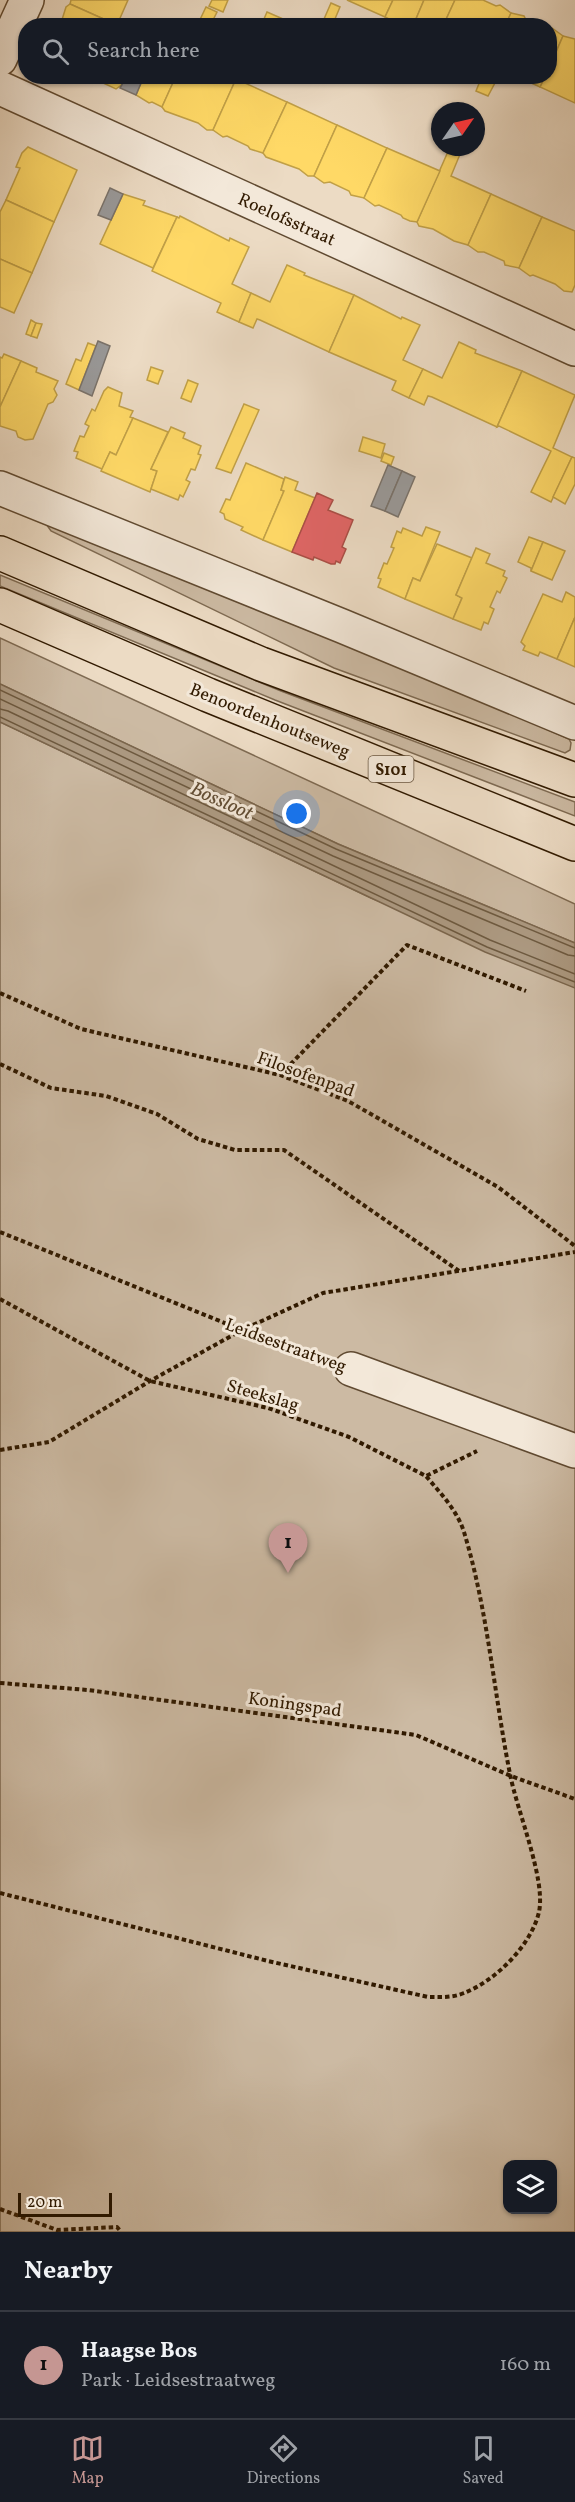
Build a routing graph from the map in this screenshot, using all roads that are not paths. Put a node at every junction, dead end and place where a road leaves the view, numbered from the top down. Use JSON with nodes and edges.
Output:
{"nodes":[{"id":1,"x":27,"y":0,"type":"edge"},
{"id":2,"x":19,"y":18,"type":"edge"},
{"id":3,"x":18,"y":20,"type":"edge"},
{"id":4,"x":0,"y":59,"type":"edge"},
{"id":5,"x":0,"y":88,"type":"edge"},
{"id":6,"x":575,"y":349,"type":"edge"},
{"id":7,"x":0,"y":488,"type":"edge"},
{"id":8,"x":0,"y":553,"type":"edge"},
{"id":9,"x":0,"y":605,"type":"edge"},
{"id":10,"x":575,"y":723,"type":"edge"},
{"id":11,"x":575,"y":780,"type":"edge"},
{"id":12,"x":575,"y":844,"type":"edge"},
{"id":13,"x":351,"y":1369,"type":"road end"},
{"id":14,"x":575,"y":1451,"type":"edge"}],
"edges":[{"from":1,"to":2,"type":"street"},
{"from":3,"to":4,"type":"street"},
{"from":5,"to":6,"type":"street","name":"Roelofsstraat"},
{"from":7,"to":10,"type":"street"},
{"from":8,"to":11,"type":"main road"},
{"from":9,"to":12,"type":"main road","name":"Benoordenhoutseweg","number":"S101"},
{"from":13,"to":14,"type":"street","name":"Leidsestraatweg"}]}
